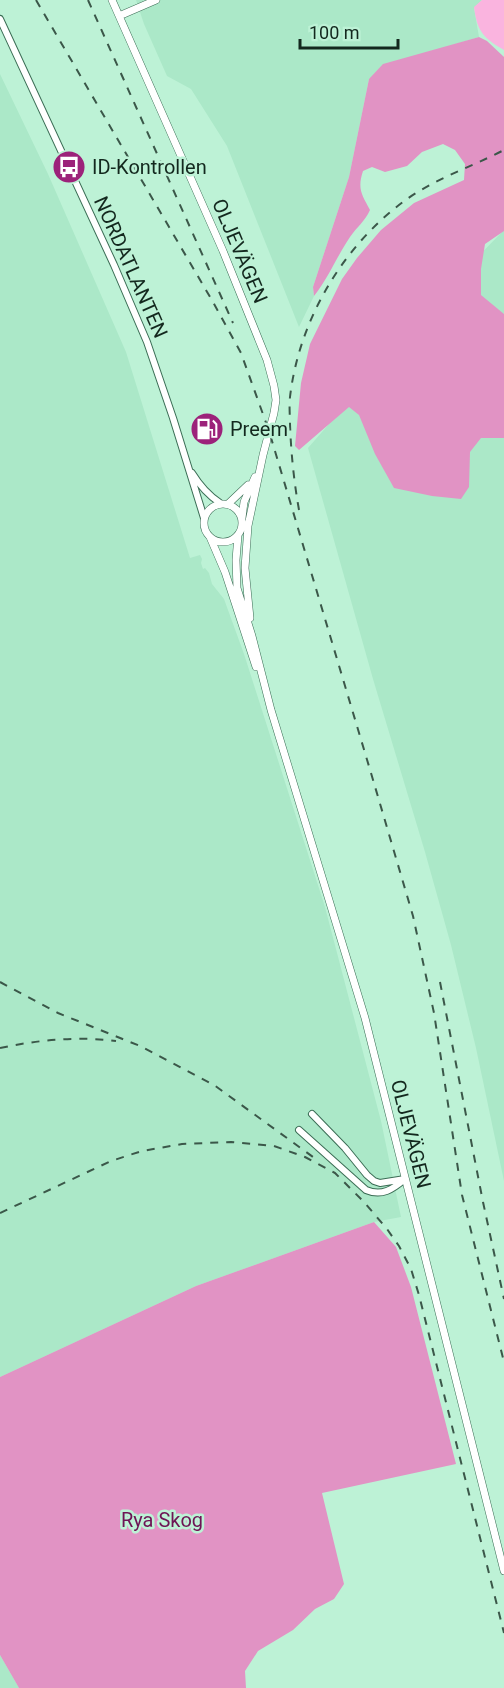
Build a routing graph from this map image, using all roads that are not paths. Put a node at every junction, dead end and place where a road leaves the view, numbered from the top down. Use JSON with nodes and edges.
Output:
{"nodes":[{"id":1,"x":112,"y":0,"type":"edge"},
{"id":2,"x":156,"y":0,"type":"edge"},
{"id":3,"x":119,"y":16,"type":"junction"},
{"id":4,"x":0,"y":19,"type":"edge"},
{"id":5,"x":263,"y":455,"type":"junction"},
{"id":6,"x":189,"y":468,"type":"junction"},
{"id":7,"x":255,"y":476,"type":"junction"},
{"id":8,"x":224,"y":504,"type":"junction"},
{"id":9,"x":204,"y":518,"type":"junction"},
{"id":10,"x":242,"y":518,"type":"junction"},
{"id":11,"x":238,"y":535,"type":"junction"},
{"id":12,"x":210,"y":537,"type":"junction"},
{"id":13,"x":252,"y":636,"type":"junction"},
{"id":14,"x":272,"y":710,"type":"junction"},
{"id":15,"x":312,"y":1114,"type":"dead end"},
{"id":16,"x":298,"y":1130,"type":"dead end"},
{"id":17,"x":405,"y":1179,"type":"junction"},
{"id":18,"x":504,"y":1571,"type":"edge"}],
"edges":[{"from":1,"to":3,"type":"street","name":"OLJEVÄGEN"},
{"from":2,"to":3,"type":"street"},
{"from":3,"to":5,"type":"street","name":"OLJEVÄGEN"},
{"from":4,"to":6,"type":"street","name":"NORDATLANTEN"},
{"from":5,"to":7,"type":"street","name":"OLJEVÄGEN"},
{"from":5,"to":13,"type":"street","name":"OLJEVÄGEN"},
{"from":6,"to":8,"type":"street","name":"NORDATLANTEN"},
{"from":6,"to":9,"type":"street","name":"NORDATLANTEN"},
{"from":7,"to":8,"type":"street","name":"OLJEVÄGEN"},
{"from":7,"to":10,"type":"street","name":"OLJEVÄGEN"},
{"from":8,"to":9,"type":"street","name":"OLJEVÄGEN"},
{"from":8,"to":10,"type":"street"},
{"from":9,"to":12,"type":"street","name":"OLJEVÄGEN"},
{"from":10,"to":11,"type":"street","name":"OLJEVÄGEN"},
{"from":11,"to":12,"type":"street"},
{"from":11,"to":13,"type":"street","name":"OLJEVÄGEN"},
{"from":12,"to":14,"type":"street","name":"OLJEVÄGEN"},
{"from":13,"to":14,"type":"street","name":"OLJEVÄGEN"},
{"from":14,"to":17,"type":"street","name":"OLJEVÄGEN"},
{"from":15,"to":17,"type":"street"},
{"from":16,"to":17,"type":"street"},
{"from":17,"to":18,"type":"street","name":"OLJEVÄGEN"}]}
